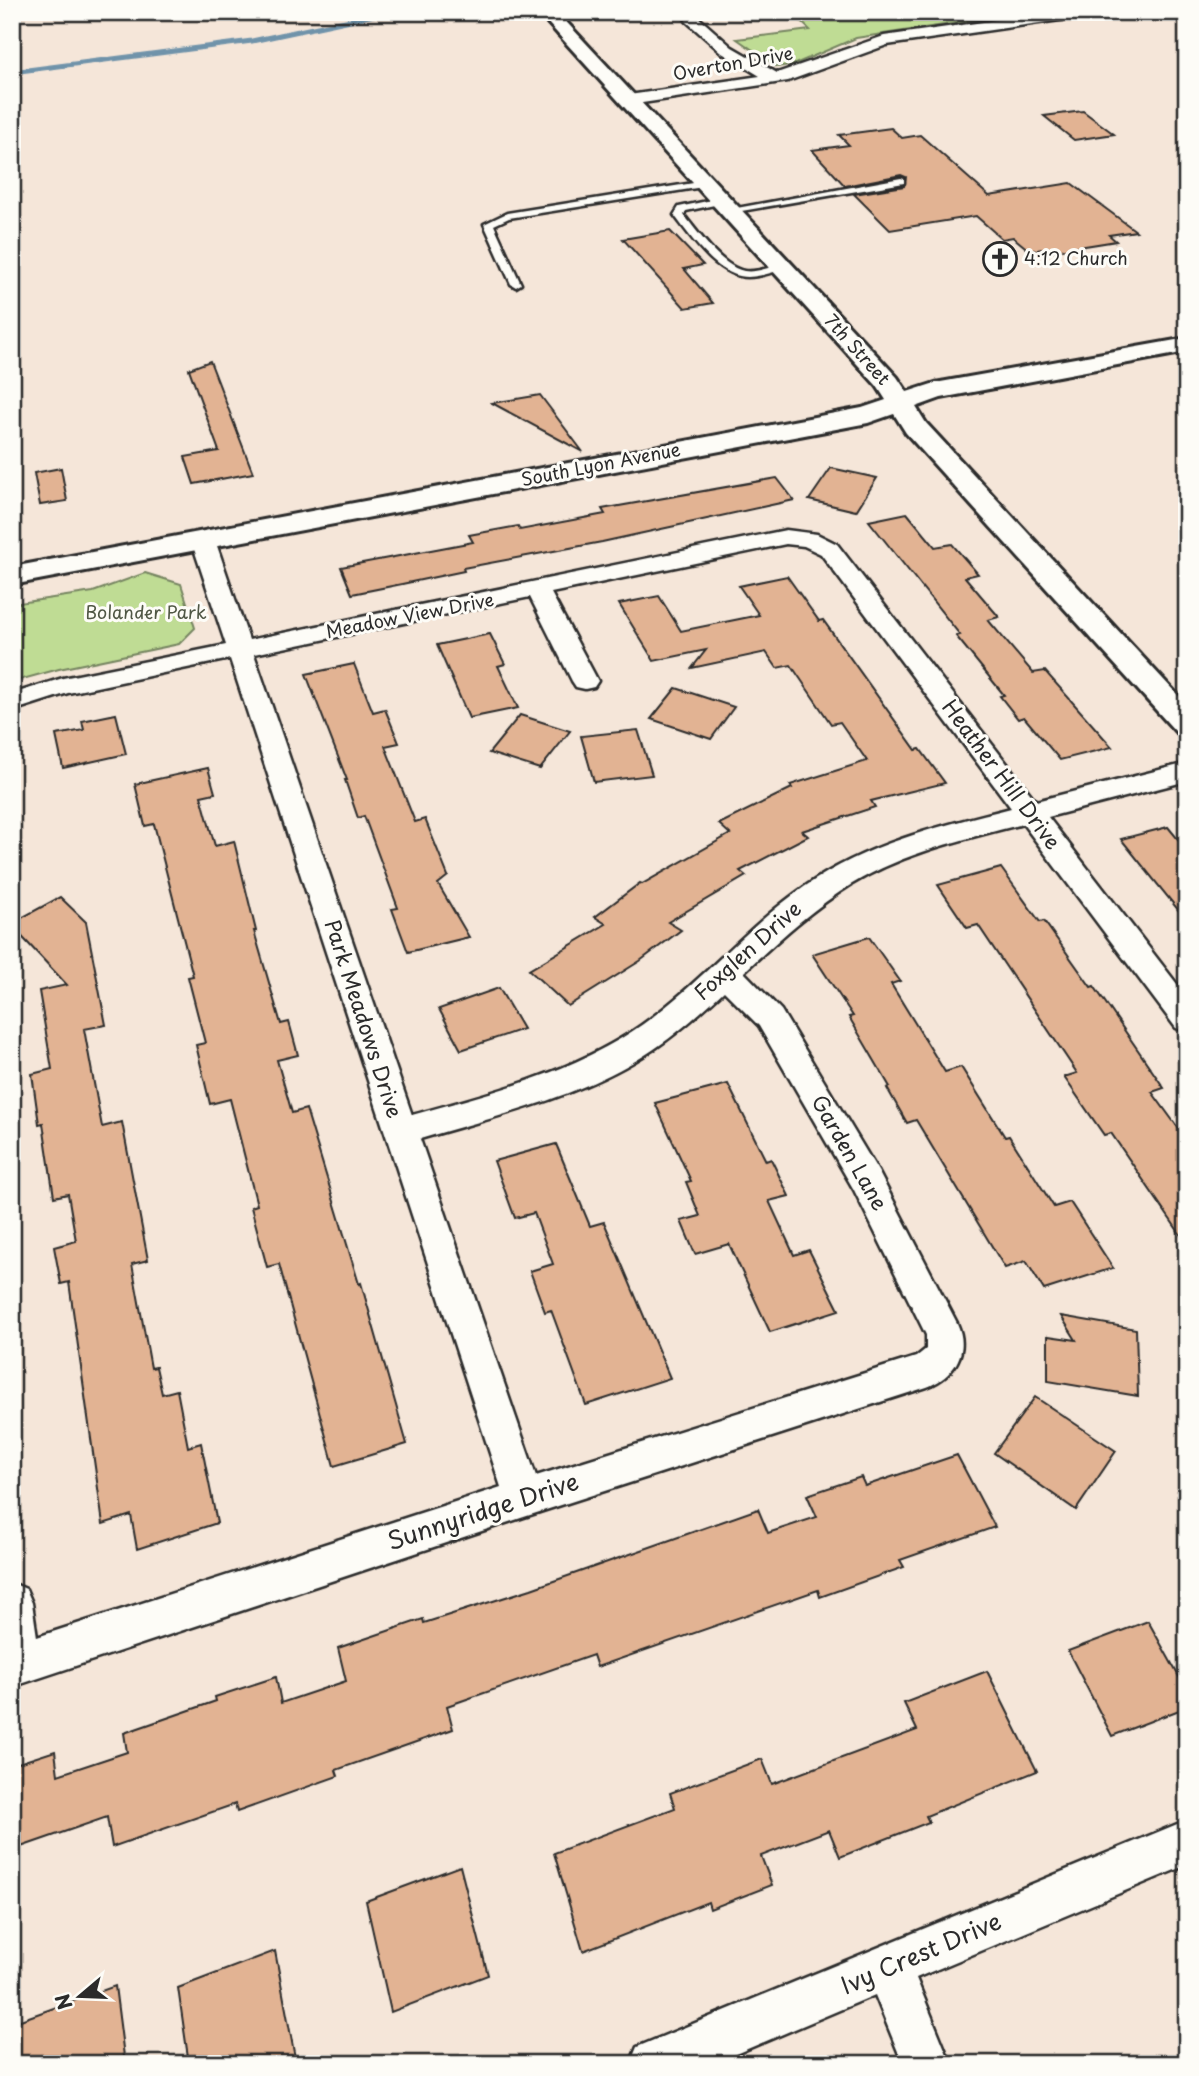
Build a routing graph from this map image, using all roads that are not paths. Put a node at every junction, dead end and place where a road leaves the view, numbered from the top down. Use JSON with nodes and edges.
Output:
{"nodes":[{"id":1,"x":547,"y":12,"type":"edge"},
{"id":2,"x":1088,"y":12,"type":"edge"},
{"id":3,"x":692,"y":19,"type":"dead end"},
{"id":4,"x":775,"y":78,"type":"junction"},
{"id":5,"x":629,"y":100,"type":"junction"},
{"id":6,"x":901,"y":181,"type":"dead end"},
{"id":7,"x":706,"y":184,"type":"junction"},
{"id":8,"x":726,"y":206,"type":"junction"},
{"id":9,"x":782,"y":267,"type":"junction"},
{"id":10,"x":516,"y":284,"type":"dead end"},
{"id":11,"x":1187,"y":345,"type":"edge"},
{"id":12,"x":900,"y":403,"type":"junction"},
{"id":13,"x":808,"y":539,"type":"joint"},
{"id":14,"x":203,"y":540,"type":"junction"},
{"id":15,"x":12,"y":576,"type":"edge"},
{"id":16,"x":538,"y":590,"type":"junction"},
{"id":17,"x":240,"y":650,"type":"junction"},
{"id":18,"x":585,"y":681,"type":"dead end"},
{"id":19,"x":12,"y":703,"type":"edge"},
{"id":20,"x":1187,"y":725,"type":"edge"},
{"id":21,"x":1187,"y":772,"type":"edge"},
{"id":22,"x":1028,"y":813,"type":"junction"},
{"id":23,"x":726,"y":973,"type":"junction"},
{"id":24,"x":1187,"y":1020,"type":"edge"},
{"id":25,"x":401,"y":1132,"type":"junction"},
{"id":26,"x":945,"y":1349,"type":"joint"},
{"id":27,"x":524,"y":1498,"type":"junction"},
{"id":28,"x":12,"y":1604,"type":"edge"},
{"id":29,"x":16,"y":1665,"type":"edge"},
{"id":30,"x":1187,"y":1842,"type":"edge"},
{"id":31,"x":888,"y":1968,"type":"junction"},
{"id":32,"x":654,"y":2064,"type":"edge"},
{"id":33,"x":927,"y":2064,"type":"edge"}],
"edges":[{"from":1,"to":5,"type":"street","name":"7th Street"},
{"from":2,"to":4,"type":"street","name":"Overton Drive"},
{"from":3,"to":4,"type":"street"},
{"from":4,"to":5,"type":"street","name":"Overton Drive"},
{"from":5,"to":7,"type":"street","name":"7th Street"},
{"from":6,"to":8,"type":"lane"},
{"from":7,"to":8,"type":"street","name":"7th Street"},
{"from":7,"to":10,"type":"lane"},
{"from":8,"to":9,"type":"street","name":"7th Street"},
{"from":8,"to":9,"type":"lane"},
{"from":9,"to":12,"type":"street","name":"7th Street"},
{"from":11,"to":12,"type":"street","name":"South Lyon Avenue"},
{"from":12,"to":14,"type":"street","name":"South Lyon Avenue"},
{"from":12,"to":20,"type":"street","name":"7th Street"},
{"from":13,"to":16,"type":"street","name":"Meadow View Drive"},
{"from":13,"to":22,"type":"street","name":"Heather Hill Drive"},
{"from":14,"to":15,"type":"street","name":"South Lyon Avenue"},
{"from":14,"to":17,"type":"street","name":"Park Meadows Drive"},
{"from":16,"to":17,"type":"street","name":"Meadow View Drive"},
{"from":16,"to":18,"type":"street"},
{"from":17,"to":19,"type":"street","name":"Meadow View Drive"},
{"from":17,"to":25,"type":"street","name":"Park Meadows Drive"},
{"from":21,"to":22,"type":"street","name":"Foxglen Drive"},
{"from":22,"to":23,"type":"street","name":"Foxglen Drive"},
{"from":22,"to":24,"type":"street","name":"Heather Hill Drive"},
{"from":23,"to":25,"type":"street","name":"Foxglen Drive"},
{"from":23,"to":26,"type":"street","name":"Garden Lane"},
{"from":25,"to":27,"type":"street","name":"Park Meadows Drive"},
{"from":26,"to":27,"type":"street","name":"Sunnyridge Drive"},
{"from":27,"to":29,"type":"street","name":"Sunnyridge Drive"},
{"from":28,"to":29,"type":"street"},
{"from":30,"to":31,"type":"street","name":"Ivy Crest Drive"},
{"from":31,"to":32,"type":"street","name":"Ivy Crest Drive"},
{"from":31,"to":33,"type":"street"}]}
